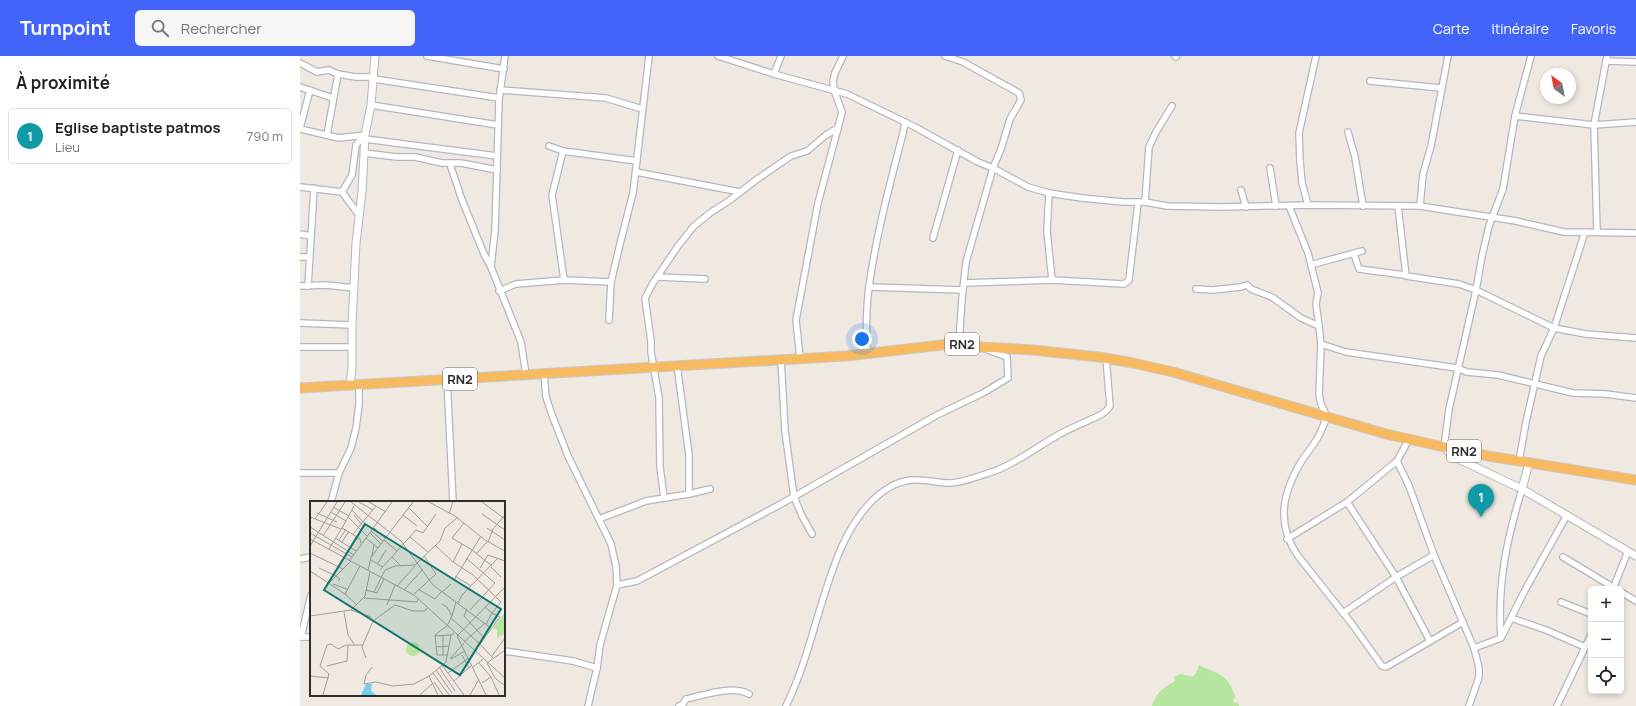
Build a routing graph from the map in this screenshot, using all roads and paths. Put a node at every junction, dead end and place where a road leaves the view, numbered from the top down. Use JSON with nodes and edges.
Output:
{"nodes":[{"id":1,"x":375,"y":56,"type":"edge"},
{"id":2,"x":427,"y":56,"type":"edge"},
{"id":3,"x":505,"y":56,"type":"edge"},
{"id":4,"x":649,"y":56,"type":"edge"},
{"id":5,"x":718,"y":56,"type":"edge"},
{"id":6,"x":781,"y":56,"type":"edge"},
{"id":7,"x":843,"y":56,"type":"edge"},
{"id":8,"x":945,"y":56,"type":"edge"},
{"id":9,"x":1316,"y":56,"type":"edge"},
{"id":10,"x":1448,"y":56,"type":"edge"},
{"id":11,"x":1531,"y":56,"type":"edge"},
{"id":12,"x":1607,"y":59,"type":"edge"},
{"id":13,"x":1636,"y":62,"type":"edge"},
{"id":14,"x":300,"y":63,"type":"edge"},
{"id":15,"x":504,"y":69,"type":"junction"},
{"id":16,"x":338,"y":74,"type":"junction"},
{"id":17,"x":774,"y":74,"type":"junction"},
{"id":18,"x":374,"y":78,"type":"junction"},
{"id":19,"x":1370,"y":81,"type":"dead end"},
{"id":20,"x":300,"y":87,"type":"edge"},
{"id":21,"x":1442,"y":88,"type":"junction"},
{"id":22,"x":310,"y":90,"type":"junction"},
{"id":23,"x":500,"y":90,"type":"junction"},
{"id":24,"x":834,"y":90,"type":"junction"},
{"id":25,"x":333,"y":98,"type":"junction"},
{"id":26,"x":499,"y":98,"type":"junction"},
{"id":27,"x":371,"y":105,"type":"junction"},
{"id":28,"x":1172,"y":106,"type":"dead end"},
{"id":29,"x":642,"y":109,"type":"junction"},
{"id":30,"x":1515,"y":116,"type":"junction"},
{"id":31,"x":905,"y":122,"type":"junction"},
{"id":32,"x":1636,"y":122,"type":"edge"},
{"id":33,"x":498,"y":125,"type":"junction"},
{"id":34,"x":1594,"y":125,"type":"junction"},
{"id":35,"x":300,"y":128,"type":"edge"},
{"id":36,"x":838,"y":128,"type":"junction"},
{"id":37,"x":1348,"y":132,"type":"dead end"},
{"id":38,"x":327,"y":135,"type":"junction"},
{"id":39,"x":364,"y":136,"type":"junction"},
{"id":40,"x":549,"y":146,"type":"dead end"},
{"id":41,"x":958,"y":150,"type":"junction"},
{"id":42,"x":563,"y":151,"type":"junction"},
{"id":43,"x":364,"y":153,"type":"junction"},
{"id":44,"x":497,"y":156,"type":"junction"},
{"id":45,"x":637,"y":161,"type":"junction"},
{"id":46,"x":450,"y":164,"type":"junction"},
{"id":47,"x":993,"y":168,"type":"junction"},
{"id":48,"x":1270,"y":168,"type":"dead end"},
{"id":49,"x":497,"y":170,"type":"junction"},
{"id":50,"x":636,"y":172,"type":"junction"},
{"id":51,"x":300,"y":187,"type":"edge"},
{"id":52,"x":314,"y":188,"type":"junction"},
{"id":53,"x":1241,"y":190,"type":"dead end"},
{"id":54,"x":342,"y":192,"type":"junction"},
{"id":55,"x":740,"y":192,"type":"junction"},
{"id":56,"x":1049,"y":193,"type":"junction"},
{"id":57,"x":1145,"y":202,"type":"junction"},
{"id":58,"x":1138,"y":203,"type":"junction"},
{"id":59,"x":1308,"y":205,"type":"junction"},
{"id":60,"x":1276,"y":206,"type":"junction"},
{"id":61,"x":1289,"y":206,"type":"junction"},
{"id":62,"x":1363,"y":206,"type":"junction"},
{"id":63,"x":1398,"y":206,"type":"junction"},
{"id":64,"x":1420,"y":206,"type":"junction"},
{"id":65,"x":1246,"y":207,"type":"junction"},
{"id":66,"x":359,"y":215,"type":"junction"},
{"id":67,"x":1492,"y":218,"type":"junction"},
{"id":68,"x":1585,"y":232,"type":"junction"},
{"id":69,"x":1597,"y":232,"type":"junction"},
{"id":70,"x":1636,"y":233,"type":"edge"},
{"id":71,"x":300,"y":234,"type":"edge"},
{"id":72,"x":310,"y":236,"type":"junction"},
{"id":73,"x":933,"y":238,"type":"dead end"},
{"id":74,"x":1362,"y":251,"type":"dead end"},
{"id":75,"x":1354,"y":254,"type":"junction"},
{"id":76,"x":300,"y":257,"type":"edge"},
{"id":77,"x":309,"y":257,"type":"junction"},
{"id":78,"x":1312,"y":266,"type":"junction"},
{"id":79,"x":491,"y":267,"type":"junction"},
{"id":80,"x":1404,"y":275,"type":"junction"},
{"id":81,"x":657,"y":277,"type":"junction"},
{"id":82,"x":705,"y":279,"type":"dead end"},
{"id":83,"x":564,"y":280,"type":"junction"},
{"id":84,"x":1052,"y":280,"type":"junction"},
{"id":85,"x":612,"y":282,"type":"junction"},
{"id":86,"x":964,"y":283,"type":"junction"},
{"id":87,"x":300,"y":286,"type":"edge"},
{"id":88,"x":308,"y":286,"type":"junction"},
{"id":89,"x":869,"y":287,"type":"junction"},
{"id":90,"x":354,"y":288,"type":"junction"},
{"id":91,"x":963,"y":290,"type":"junction"},
{"id":92,"x":1196,"y":290,"type":"dead end"},
{"id":93,"x":1476,"y":290,"type":"junction"},
{"id":94,"x":499,"y":291,"type":"junction"},
{"id":95,"x":609,"y":320,"type":"dead end"},
{"id":96,"x":300,"y":323,"type":"edge"},
{"id":97,"x":352,"y":325,"type":"junction"},
{"id":98,"x":1319,"y":326,"type":"junction"},
{"id":99,"x":1554,"y":328,"type":"junction"},
{"id":100,"x":1636,"y":338,"type":"edge"},
{"id":101,"x":959,"y":343,"type":"junction"},
{"id":102,"x":1321,"y":344,"type":"junction"},
{"id":103,"x":300,"y":347,"type":"edge"},
{"id":104,"x":352,"y":347,"type":"junction"},
{"id":105,"x":982,"y":347,"type":"junction"},
{"id":106,"x":867,"y":354,"type":"junction"},
{"id":107,"x":800,"y":358,"type":"junction"},
{"id":108,"x":1106,"y":358,"type":"junction"},
{"id":109,"x":781,"y":359,"type":"junction"},
{"id":110,"x":677,"y":365,"type":"junction"},
{"id":111,"x":654,"y":367,"type":"junction"},
{"id":112,"x":1457,"y":368,"type":"junction"},
{"id":113,"x":544,"y":374,"type":"junction"},
{"id":114,"x":526,"y":375,"type":"junction"},
{"id":115,"x":447,"y":379,"type":"junction"},
{"id":116,"x":1535,"y":384,"type":"junction"},
{"id":117,"x":350,"y":385,"type":"junction"},
{"id":118,"x":360,"y":385,"type":"junction"},
{"id":119,"x":300,"y":388,"type":"edge"},
{"id":120,"x":1636,"y":398,"type":"edge"},
{"id":121,"x":1327,"y":417,"type":"junction"},
{"id":122,"x":1409,"y":439,"type":"junction"},
{"id":123,"x":1444,"y":448,"type":"junction"},
{"id":124,"x":1397,"y":461,"type":"junction"},
{"id":125,"x":1519,"y":461,"type":"junction"},
{"id":126,"x":1529,"y":463,"type":"junction"},
{"id":127,"x":300,"y":473,"type":"edge"},
{"id":128,"x":339,"y":473,"type":"junction"},
{"id":129,"x":1636,"y":480,"type":"edge"},
{"id":130,"x":710,"y":489,"type":"dead end"},
{"id":131,"x":1522,"y":489,"type":"junction"},
{"id":132,"x":688,"y":494,"type":"junction"},
{"id":133,"x":794,"y":497,"type":"junction"},
{"id":134,"x":664,"y":498,"type":"junction"},
{"id":135,"x":331,"y":501,"type":"edge"},
{"id":136,"x":453,"y":501,"type":"edge"},
{"id":137,"x":1347,"y":502,"type":"junction"},
{"id":138,"x":1567,"y":515,"type":"junction"},
{"id":139,"x":599,"y":519,"type":"junction"},
{"id":140,"x":812,"y":534,"type":"dead end"},
{"id":141,"x":1287,"y":539,"type":"junction"},
{"id":142,"x":1628,"y":551,"type":"junction"},
{"id":143,"x":1434,"y":555,"type":"junction"},
{"id":144,"x":1636,"y":556,"type":"edge"},
{"id":145,"x":310,"y":557,"type":"edge"},
{"id":146,"x":1563,"y":557,"type":"dead end"},
{"id":147,"x":300,"y":559,"type":"edge"},
{"id":148,"x":1396,"y":577,"type":"junction"},
{"id":149,"x":617,"y":585,"type":"junction"},
{"id":150,"x":1610,"y":586,"type":"edge"},
{"id":151,"x":1616,"y":586,"type":"edge"},
{"id":152,"x":1624,"y":594,"type":"edge"},
{"id":153,"x":1636,"y":601,"type":"edge"},
{"id":154,"x":310,"y":602,"type":"edge"},
{"id":155,"x":1561,"y":602,"type":"dead end"},
{"id":156,"x":1343,"y":613,"type":"junction"},
{"id":157,"x":1588,"y":613,"type":"edge"},
{"id":158,"x":308,"y":617,"type":"edge"},
{"id":159,"x":1511,"y":618,"type":"junction"},
{"id":160,"x":1463,"y":622,"type":"junction"},
{"id":161,"x":300,"y":637,"type":"edge"},
{"id":162,"x":1501,"y":638,"type":"junction"},
{"id":163,"x":1430,"y":641,"type":"junction"},
{"id":164,"x":1588,"y":641,"type":"edge"},
{"id":165,"x":1585,"y":647,"type":"junction"},
{"id":166,"x":1474,"y":648,"type":"junction"},
{"id":167,"x":505,"y":651,"type":"edge"},
{"id":168,"x":597,"y":668,"type":"junction"},
{"id":169,"x":749,"y":694,"type":"dead end"},
{"id":170,"x":588,"y":706,"type":"edge"},
{"id":171,"x":678,"y":706,"type":"edge"},
{"id":172,"x":786,"y":706,"type":"edge"},
{"id":173,"x":1470,"y":706,"type":"edge"},
{"id":174,"x":1557,"y":706,"type":"edge"}],
"edges":[{"from":1,"to":18,"type":"street"},
{"from":2,"to":15,"type":"street"},
{"from":3,"to":15,"type":"street"},
{"from":4,"to":29,"type":"street"},
{"from":5,"to":17,"type":"street"},
{"from":6,"to":17,"type":"street"},
{"from":7,"to":24,"type":"street"},
{"from":8,"to":47,"type":"street"},
{"from":9,"to":59,"type":"street"},
{"from":10,"to":21,"type":"street"},
{"from":11,"to":30,"type":"street"},
{"from":12,"to":13,"type":"street"},
{"from":12,"to":34,"type":"street"},
{"from":14,"to":16,"type":"street"},
{"from":15,"to":23,"type":"street"},
{"from":16,"to":18,"type":"street"},
{"from":16,"to":25,"type":"street"},
{"from":17,"to":24,"type":"street"},
{"from":18,"to":26,"type":"street"},
{"from":18,"to":27,"type":"street"},
{"from":19,"to":21,"type":"street"},
{"from":20,"to":22,"type":"street"},
{"from":21,"to":64,"type":"street"},
{"from":22,"to":25,"type":"street"},
{"from":22,"to":35,"type":"street"},
{"from":23,"to":26,"type":"street"},
{"from":23,"to":29,"type":"street"},
{"from":24,"to":31,"type":"street"},
{"from":24,"to":36,"type":"street"},
{"from":25,"to":38,"type":"street"},
{"from":26,"to":33,"type":"street"},
{"from":27,"to":33,"type":"street"},
{"from":27,"to":39,"type":"street"},
{"from":28,"to":57,"type":"street"},
{"from":29,"to":45,"type":"street"},
{"from":30,"to":34,"type":"street"},
{"from":30,"to":67,"type":"street"},
{"from":31,"to":41,"type":"street"},
{"from":31,"to":89,"type":"street"},
{"from":32,"to":34,"type":"street"},
{"from":33,"to":44,"type":"street"},
{"from":34,"to":69,"type":"street"},
{"from":35,"to":38,"type":"street"},
{"from":36,"to":55,"type":"street"},
{"from":36,"to":107,"type":"street"},
{"from":37,"to":62,"type":"street"},
{"from":38,"to":39,"type":"street"},
{"from":39,"to":43,"type":"street"},
{"from":39,"to":44,"type":"street"},
{"from":39,"to":54,"type":"street"},
{"from":40,"to":42,"type":"street"},
{"from":41,"to":47,"type":"street"},
{"from":41,"to":73,"type":"street"},
{"from":42,"to":45,"type":"street"},
{"from":42,"to":83,"type":"street"},
{"from":43,"to":46,"type":"street"},
{"from":43,"to":66,"type":"street"},
{"from":44,"to":49,"type":"street"},
{"from":45,"to":50,"type":"street"},
{"from":46,"to":49,"type":"street"},
{"from":46,"to":79,"type":"street"},
{"from":47,"to":56,"type":"street"},
{"from":47,"to":86,"type":"street"},
{"from":48,"to":60,"type":"street"},
{"from":49,"to":79,"type":"street"},
{"from":50,"to":55,"type":"street"},
{"from":50,"to":85,"type":"street"},
{"from":51,"to":52,"type":"street"},
{"from":52,"to":54,"type":"street"},
{"from":52,"to":72,"type":"street"},
{"from":53,"to":65,"type":"street"},
{"from":54,"to":66,"type":"street"},
{"from":55,"to":81,"type":"street"},
{"from":56,"to":58,"type":"street"},
{"from":56,"to":84,"type":"street"},
{"from":57,"to":58,"type":"street"},
{"from":57,"to":65,"type":"street"},
{"from":58,"to":84,"type":"street"},
{"from":59,"to":61,"type":"street"},
{"from":59,"to":62,"type":"street"},
{"from":60,"to":61,"type":"street"},
{"from":60,"to":65,"type":"street"},
{"from":61,"to":78,"type":"street"},
{"from":62,"to":63,"type":"street"},
{"from":63,"to":64,"type":"street"},
{"from":63,"to":80,"type":"street"},
{"from":64,"to":67,"type":"street"},
{"from":66,"to":90,"type":"street"},
{"from":67,"to":68,"type":"street"},
{"from":67,"to":93,"type":"street"},
{"from":68,"to":69,"type":"street"},
{"from":68,"to":99,"type":"street"},
{"from":69,"to":70,"type":"street"},
{"from":71,"to":72,"type":"street"},
{"from":72,"to":77,"type":"street"},
{"from":74,"to":75,"type":"street"},
{"from":75,"to":78,"type":"street"},
{"from":75,"to":80,"type":"street"},
{"from":76,"to":77,"type":"street"},
{"from":77,"to":88,"type":"street"},
{"from":78,"to":98,"type":"street"},
{"from":79,"to":94,"type":"street"},
{"from":80,"to":93,"type":"street"},
{"from":81,"to":82,"type":"street"},
{"from":81,"to":111,"type":"street"},
{"from":83,"to":85,"type":"street"},
{"from":83,"to":94,"type":"street"},
{"from":84,"to":86,"type":"street"},
{"from":85,"to":95,"type":"street"},
{"from":86,"to":91,"type":"street"},
{"from":87,"to":88,"type":"street"},
{"from":88,"to":90,"type":"street"},
{"from":89,"to":91,"type":"street"},
{"from":89,"to":106,"type":"street"},
{"from":90,"to":97,"type":"street"},
{"from":91,"to":101,"type":"street"},
{"from":92,"to":98,"type":"street"},
{"from":93,"to":99,"type":"street"},
{"from":93,"to":112,"type":"street"},
{"from":94,"to":114,"type":"street"},
{"from":96,"to":97,"type":"street"},
{"from":97,"to":104,"type":"street"},
{"from":98,"to":102,"type":"street"},
{"from":99,"to":100,"type":"street"},
{"from":99,"to":116,"type":"street"},
{"from":101,"to":105,"type":"highway","number":"RN2"},
{"from":101,"to":106,"type":"highway","number":"RN2"},
{"from":102,"to":112,"type":"street"},
{"from":102,"to":121,"type":"street"},
{"from":103,"to":104,"type":"street"},
{"from":104,"to":117,"type":"street"},
{"from":105,"to":108,"type":"highway","number":"RN2"},
{"from":105,"to":133,"type":"street"},
{"from":106,"to":107,"type":"highway","number":"RN2"},
{"from":107,"to":109,"type":"highway","number":"RN2"},
{"from":108,"to":121,"type":"highway","number":"RN2"},
{"from":108,"to":172,"type":"street"},
{"from":109,"to":110,"type":"highway","number":"RN2"},
{"from":109,"to":133,"type":"street"},
{"from":110,"to":111,"type":"highway","number":"RN2"},
{"from":110,"to":132,"type":"street"},
{"from":111,"to":113,"type":"highway","number":"RN2"},
{"from":111,"to":134,"type":"street"},
{"from":112,"to":116,"type":"street"},
{"from":112,"to":123,"type":"street"},
{"from":113,"to":114,"type":"highway","number":"RN2"},
{"from":113,"to":139,"type":"street"},
{"from":114,"to":115,"type":"highway","number":"RN2"},
{"from":115,"to":118,"type":"highway","number":"RN2"},
{"from":115,"to":136,"type":"street"},
{"from":116,"to":120,"type":"street"},
{"from":116,"to":125,"type":"street"},
{"from":117,"to":118,"type":"highway","number":"RN2"},
{"from":117,"to":119,"type":"highway","number":"RN2"},
{"from":118,"to":128,"type":"street"},
{"from":121,"to":122,"type":"highway","number":"RN2"},
{"from":121,"to":141,"type":"street"},
{"from":122,"to":123,"type":"highway","number":"RN2"},
{"from":122,"to":124,"type":"street"},
{"from":123,"to":125,"type":"highway","number":"RN2"},
{"from":123,"to":131,"type":"street"},
{"from":124,"to":137,"type":"street"},
{"from":124,"to":143,"type":"street"},
{"from":125,"to":126,"type":"highway","number":"RN2"},
{"from":126,"to":129,"type":"highway","number":"RN2"},
{"from":126,"to":131,"type":"street"},
{"from":127,"to":128,"type":"street"},
{"from":128,"to":135,"type":"street"},
{"from":130,"to":132,"type":"street"},
{"from":131,"to":138,"type":"street"},
{"from":131,"to":162,"type":"street"},
{"from":132,"to":134,"type":"street"},
{"from":133,"to":140,"type":"street"},
{"from":133,"to":149,"type":"street"},
{"from":134,"to":139,"type":"street"},
{"from":137,"to":141,"type":"street"},
{"from":137,"to":148,"type":"street"},
{"from":138,"to":142,"type":"street"},
{"from":138,"to":159,"type":"street"},
{"from":139,"to":149,"type":"street"},
{"from":141,"to":156,"type":"street"},
{"from":142,"to":144,"type":"street"},
{"from":142,"to":151,"type":"street"},
{"from":143,"to":148,"type":"street"},
{"from":143,"to":160,"type":"street"},
{"from":145,"to":147,"type":"street"},
{"from":146,"to":150,"type":"street"},
{"from":148,"to":156,"type":"street"},
{"from":148,"to":163,"type":"street"},
{"from":149,"to":168,"type":"street"},
{"from":152,"to":153,"type":"street"},
{"from":154,"to":158,"type":"street"},
{"from":155,"to":157,"type":"street"},
{"from":156,"to":163,"type":"street"},
{"from":158,"to":161,"type":"street"},
{"from":159,"to":162,"type":"street"},
{"from":159,"to":165,"type":"street"},
{"from":160,"to":163,"type":"street"},
{"from":160,"to":166,"type":"street"},
{"from":162,"to":166,"type":"street"},
{"from":164,"to":165,"type":"street"},
{"from":165,"to":174,"type":"street"},
{"from":166,"to":173,"type":"street"},
{"from":167,"to":168,"type":"street"},
{"from":168,"to":170,"type":"street"},
{"from":169,"to":171,"type":"street"}]}
